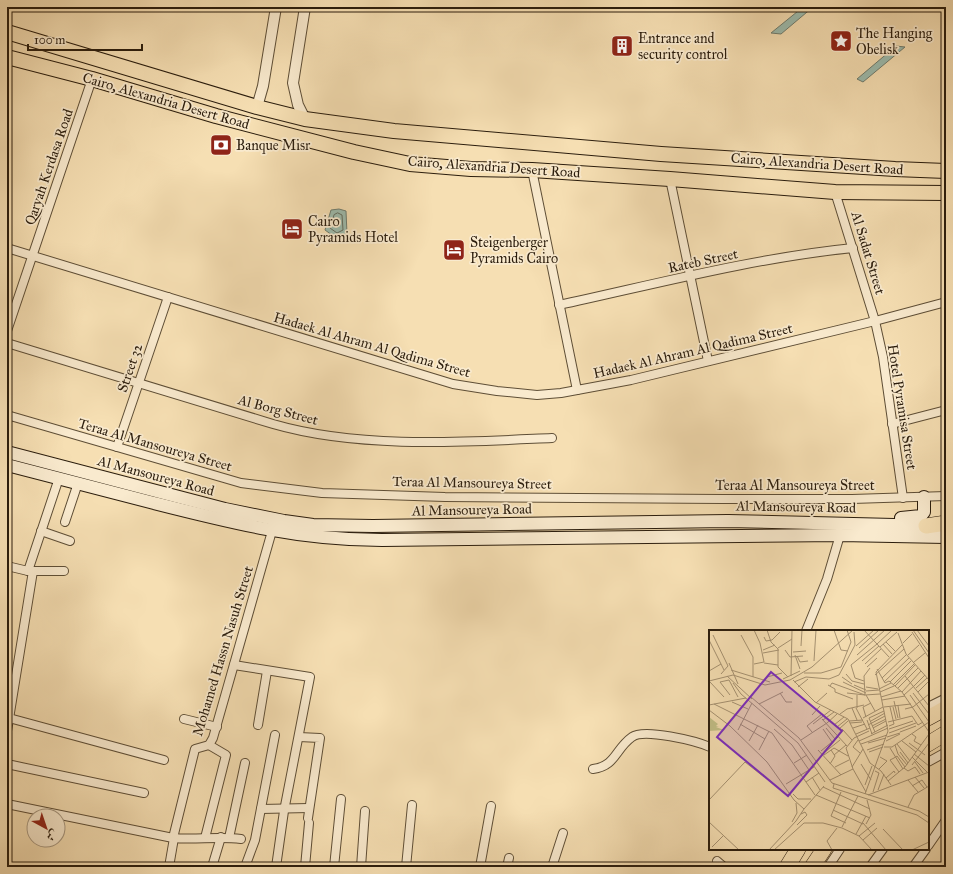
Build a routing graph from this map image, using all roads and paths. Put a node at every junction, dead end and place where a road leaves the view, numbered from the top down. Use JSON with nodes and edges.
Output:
{"nodes":[{"id":1,"x":276,"y":7,"type":"edge"},
{"id":2,"x":306,"y":7,"type":"edge"},
{"id":3,"x":7,"y":32,"type":"edge"},
{"id":4,"x":7,"y":57,"type":"edge"},
{"id":5,"x":92,"y":79,"type":"junction"},
{"id":6,"x":257,"y":107,"type":"junction"},
{"id":7,"x":305,"y":119,"type":"junction"},
{"id":8,"x":532,"y":170,"type":"junction"},
{"id":9,"x":946,"y":171,"type":"edge"},
{"id":10,"x":670,"y":179,"type":"junction"},
{"id":11,"x":835,"y":192,"type":"junction"},
{"id":12,"x":946,"y":193,"type":"edge"},
{"id":13,"x":7,"y":248,"type":"edge"},
{"id":14,"x":853,"y":248,"type":"junction"},
{"id":15,"x":32,"y":256,"type":"junction"},
{"id":16,"x":690,"y":277,"type":"junction"},
{"id":17,"x":168,"y":297,"type":"junction"},
{"id":18,"x":946,"y":302,"type":"edge"},
{"id":19,"x":558,"y":304,"type":"junction"},
{"id":20,"x":875,"y":321,"type":"junction"},
{"id":21,"x":7,"y":331,"type":"edge"},
{"id":22,"x":7,"y":343,"type":"edge"},
{"id":23,"x":708,"y":361,"type":"junction"},
{"id":24,"x":139,"y":383,"type":"junction"},
{"id":25,"x":576,"y":390,"type":"junction"},
{"id":26,"x":946,"y":410,"type":"edge"},
{"id":27,"x":7,"y":415,"type":"edge"},
{"id":28,"x":892,"y":424,"type":"junction"},
{"id":29,"x":552,"y":438,"type":"dead end"},
{"id":30,"x":117,"y":447,"type":"junction"},
{"id":31,"x":8,"y":455,"type":"edge"},
{"id":32,"x":59,"y":478,"type":"junction"},
{"id":33,"x":78,"y":483,"type":"junction"},
{"id":34,"x":946,"y":496,"type":"edge"},
{"id":35,"x":924,"y":497,"type":"junction"},
{"id":36,"x":903,"y":498,"type":"junction"},
{"id":37,"x":65,"y":522,"type":"dead end"},
{"id":38,"x":946,"y":523,"type":"edge"},
{"id":39,"x":545,"y":524,"type":"junction"},
{"id":40,"x":857,"y":524,"type":"junction"},
{"id":41,"x":926,"y":526,"type":"junction"},
{"id":42,"x":946,"y":527,"type":"edge"},
{"id":43,"x":41,"y":531,"type":"junction"},
{"id":44,"x":272,"y":531,"type":"junction"},
{"id":45,"x":840,"y":535,"type":"junction"},
{"id":46,"x":946,"y":537,"type":"edge"},
{"id":47,"x":546,"y":538,"type":"junction"},
{"id":48,"x":70,"y":541,"type":"dead end"},
{"id":49,"x":7,"y":566,"type":"edge"},
{"id":50,"x":30,"y":571,"type":"junction"},
{"id":51,"x":64,"y":571,"type":"dead end"},
{"id":52,"x":806,"y":630,"type":"edge"},
{"id":53,"x":234,"y":666,"type":"junction"},
{"id":54,"x":267,"y":671,"type":"junction"},
{"id":55,"x":946,"y":698,"type":"edge"},
{"id":56,"x":929,"y":706,"type":"edge"},
{"id":57,"x":946,"y":708,"type":"edge"},
{"id":58,"x":929,"y":717,"type":"edge"},
{"id":59,"x":9,"y":718,"type":"junction"},
{"id":60,"x":184,"y":719,"type":"dead end"},
{"id":61,"x":258,"y":725,"type":"dead end"},
{"id":62,"x":216,"y":727,"type":"junction"},
{"id":63,"x":7,"y":730,"type":"edge"},
{"id":64,"x":946,"y":733,"type":"edge"},
{"id":65,"x":275,"y":734,"type":"dead end"},
{"id":66,"x":299,"y":737,"type":"junction"},
{"id":67,"x":929,"y":743,"type":"edge"},
{"id":68,"x":209,"y":745,"type":"junction"},
{"id":69,"x":709,"y":747,"type":"edge"},
{"id":70,"x":946,"y":752,"type":"edge"},
{"id":71,"x":164,"y":760,"type":"dead end"},
{"id":72,"x":929,"y":761,"type":"edge"},
{"id":73,"x":245,"y":763,"type":"dead end"},
{"id":74,"x":7,"y":764,"type":"edge"},
{"id":75,"x":593,"y":769,"type":"dead end"},
{"id":76,"x":144,"y":793,"type":"dead end"},
{"id":77,"x":341,"y":800,"type":"dead end"},
{"id":78,"x":7,"y":804,"type":"edge"},
{"id":79,"x":412,"y":805,"type":"dead end"},
{"id":80,"x":491,"y":806,"type":"dead end"},
{"id":81,"x":309,"y":808,"type":"junction"},
{"id":82,"x":261,"y":809,"type":"junction"},
{"id":83,"x":285,"y":809,"type":"junction"},
{"id":84,"x":365,"y":811,"type":"dead end"},
{"id":85,"x":946,"y":820,"type":"edge"},
{"id":86,"x":563,"y":833,"type":"dead end"},
{"id":87,"x":225,"y":837,"type":"junction"},
{"id":88,"x":173,"y":838,"type":"junction"},
{"id":89,"x":204,"y":838,"type":"junction"},
{"id":90,"x":242,"y":839,"type":"dead end"},
{"id":91,"x":929,"y":845,"type":"edge"},
{"id":92,"x":797,"y":850,"type":"edge"},
{"id":93,"x":803,"y":850,"type":"edge"},
{"id":94,"x":823,"y":850,"type":"edge"},
{"id":95,"x":839,"y":850,"type":"edge"},
{"id":96,"x":882,"y":850,"type":"edge"},
{"id":97,"x":925,"y":850,"type":"edge"},
{"id":98,"x":509,"y":858,"type":"dead end"},
{"id":99,"x":717,"y":861,"type":"dead end"},
{"id":100,"x":248,"y":866,"type":"edge"},
{"id":101,"x":169,"y":867,"type":"edge"},
{"id":102,"x":212,"y":867,"type":"edge"},
{"id":103,"x":276,"y":867,"type":"edge"},
{"id":104,"x":305,"y":867,"type":"edge"},
{"id":105,"x":334,"y":867,"type":"edge"},
{"id":106,"x":361,"y":867,"type":"edge"},
{"id":107,"x":406,"y":867,"type":"edge"},
{"id":108,"x":480,"y":867,"type":"edge"},
{"id":109,"x":507,"y":867,"type":"edge"},
{"id":110,"x":552,"y":867,"type":"edge"},
{"id":111,"x":724,"y":867,"type":"edge"},
{"id":112,"x":787,"y":867,"type":"edge"},
{"id":113,"x":794,"y":867,"type":"edge"},
{"id":114,"x":812,"y":867,"type":"edge"},
{"id":115,"x":828,"y":867,"type":"edge"},
{"id":116,"x":870,"y":867,"type":"edge"},
{"id":117,"x":913,"y":867,"type":"edge"}],
"edges":[{"from":1,"to":6,"type":"street"},
{"from":2,"to":7,"type":"street"},
{"from":3,"to":6,"type":"highway","name":"Cairo, Alexandria Desert Road"},
{"from":4,"to":5,"type":"highway","name":"Cairo, Alexandria Desert Road"},
{"from":5,"to":8,"type":"highway","name":"Cairo, Alexandria Desert Road"},
{"from":5,"to":15,"type":"street","name":"Qaryah Kerdasa Road"},
{"from":6,"to":7,"type":"highway","name":"Cairo, Alexandria Desert Road"},
{"from":7,"to":9,"type":"highway","name":"Cairo, Alexandria Desert Road"},
{"from":8,"to":10,"type":"highway","name":"Cairo, Alexandria Desert Road"},
{"from":8,"to":19,"type":"street"},
{"from":10,"to":11,"type":"highway","name":"Cairo, Alexandria Desert Road"},
{"from":10,"to":16,"type":"street"},
{"from":11,"to":12,"type":"highway","name":"Cairo, Alexandria Desert Road"},
{"from":11,"to":14,"type":"street","name":"Al Sadat Street"},
{"from":13,"to":15,"type":"street","name":"Hadaek Al Ahram Al Qadima Street"},
{"from":14,"to":16,"type":"street","name":"Rateb Street"},
{"from":14,"to":20,"type":"street","name":"Al Sadat Street"},
{"from":15,"to":17,"type":"street","name":"Hadaek Al Ahram Al Qadima Street"},
{"from":15,"to":21,"type":"street","name":"Qaryah Kerdasa Road"},
{"from":16,"to":19,"type":"street","name":"Rateb Street"},
{"from":16,"to":23,"type":"street"},
{"from":17,"to":24,"type":"street","name":"Street 32"},
{"from":17,"to":25,"type":"street","name":"Hadaek Al Ahram Al Qadima Street"},
{"from":18,"to":20,"type":"street","name":"Hadaek Al Ahram Al Qadima Street"},
{"from":19,"to":25,"type":"street"},
{"from":20,"to":23,"type":"street","name":"Hadaek Al Ahram Al Qadima Street"},
{"from":20,"to":28,"type":"street","name":"Hotel Pyramisa Street"},
{"from":22,"to":24,"type":"street","name":"Al Borg Street"},
{"from":23,"to":25,"type":"street","name":"Hadaek Al Ahram Al Qadima Street"},
{"from":24,"to":29,"type":"street","name":"Al Borg Street"},
{"from":24,"to":30,"type":"street","name":"Street 32"},
{"from":26,"to":28,"type":"street"},
{"from":27,"to":30,"type":"street","name":"Teraa Al Mansoureya Street"},
{"from":28,"to":36,"type":"street","name":"Hotel Pyramisa Street"},
{"from":30,"to":36,"type":"street","name":"Teraa Al Mansoureya Street"},
{"from":31,"to":32,"type":"main road","name":"Al Mansoureya Road"},
{"from":31,"to":39,"type":"main road","name":"Al Mansoureya Road"},
{"from":32,"to":33,"type":"main road","name":"Al Mansoureya Road"},
{"from":32,"to":43,"type":"street"},
{"from":33,"to":37,"type":"street"},
{"from":33,"to":44,"type":"main road","name":"Al Mansoureya Road"},
{"from":34,"to":35,"type":"street","name":"Teraa Al Mansoureya Street"},
{"from":35,"to":36,"type":"street","name":"Teraa Al Mansoureya Street"},
{"from":35,"to":40,"type":"main road"},
{"from":38,"to":41,"type":"highway"},
{"from":39,"to":40,"type":"main road","name":"Al Mansoureya Road"},
{"from":39,"to":47,"type":"main road"},
{"from":40,"to":41,"type":"main road","name":"Al Mansoureya Road"},
{"from":41,"to":42,"type":"main road","name":"Al Mansoureya Road"},
{"from":43,"to":48,"type":"street"},
{"from":43,"to":50,"type":"street"},
{"from":44,"to":47,"type":"main road","name":"Al Mansoureya Road"},
{"from":44,"to":53,"type":"street","name":"Mohamed Hassn Nasuh Street"},
{"from":45,"to":46,"type":"main road","name":"Al Mansoureya Road"},
{"from":45,"to":47,"type":"main road","name":"Al Mansoureya Road"},
{"from":45,"to":52,"type":"street"},
{"from":49,"to":50,"type":"street"},
{"from":50,"to":51,"type":"street"},
{"from":50,"to":59,"type":"street"},
{"from":53,"to":54,"type":"street"},
{"from":53,"to":62,"type":"street","name":"Mohamed Hassn Nasuh Street"},
{"from":54,"to":61,"type":"street"},
{"from":54,"to":66,"type":"street"},
{"from":55,"to":56,"type":"street"},
{"from":57,"to":58,"type":"highway"},
{"from":59,"to":63,"type":"street"},
{"from":59,"to":71,"type":"street"},
{"from":60,"to":62,"type":"street"},
{"from":62,"to":68,"type":"street","name":"Mohamed Hassn Nasuh Street"},
{"from":64,"to":67,"type":"highway"},
{"from":65,"to":82,"type":"street"},
{"from":66,"to":81,"type":"street"},
{"from":66,"to":83,"type":"street"},
{"from":68,"to":88,"type":"street","name":"Mohamed Hassn Nasuh Street"},
{"from":68,"to":89,"type":"street"},
{"from":69,"to":75,"type":"street"},
{"from":70,"to":72,"type":"street"},
{"from":73,"to":87,"type":"street"},
{"from":74,"to":76,"type":"street"},
{"from":77,"to":105,"type":"street"},
{"from":78,"to":88,"type":"street"},
{"from":79,"to":107,"type":"street"},
{"from":80,"to":108,"type":"street"},
{"from":81,"to":83,"type":"street"},
{"from":81,"to":104,"type":"street"},
{"from":82,"to":83,"type":"street"},
{"from":82,"to":100,"type":"street"},
{"from":83,"to":103,"type":"street"},
{"from":84,"to":106,"type":"street"},
{"from":85,"to":91,"type":"street"},
{"from":86,"to":110,"type":"street"},
{"from":87,"to":89,"type":"street"},
{"from":87,"to":90,"type":"street"},
{"from":87,"to":102,"type":"street"},
{"from":88,"to":89,"type":"street"},
{"from":88,"to":101,"type":"street","name":"Mohamed Hassn Nasuh Street"},
{"from":92,"to":112,"type":"highway"},
{"from":93,"to":113,"type":"street"},
{"from":94,"to":114,"type":"highway"},
{"from":95,"to":115,"type":"street"},
{"from":96,"to":116,"type":"street"},
{"from":97,"to":117,"type":"street"},
{"from":98,"to":109,"type":"street"},
{"from":99,"to":111,"type":"street"}]}
